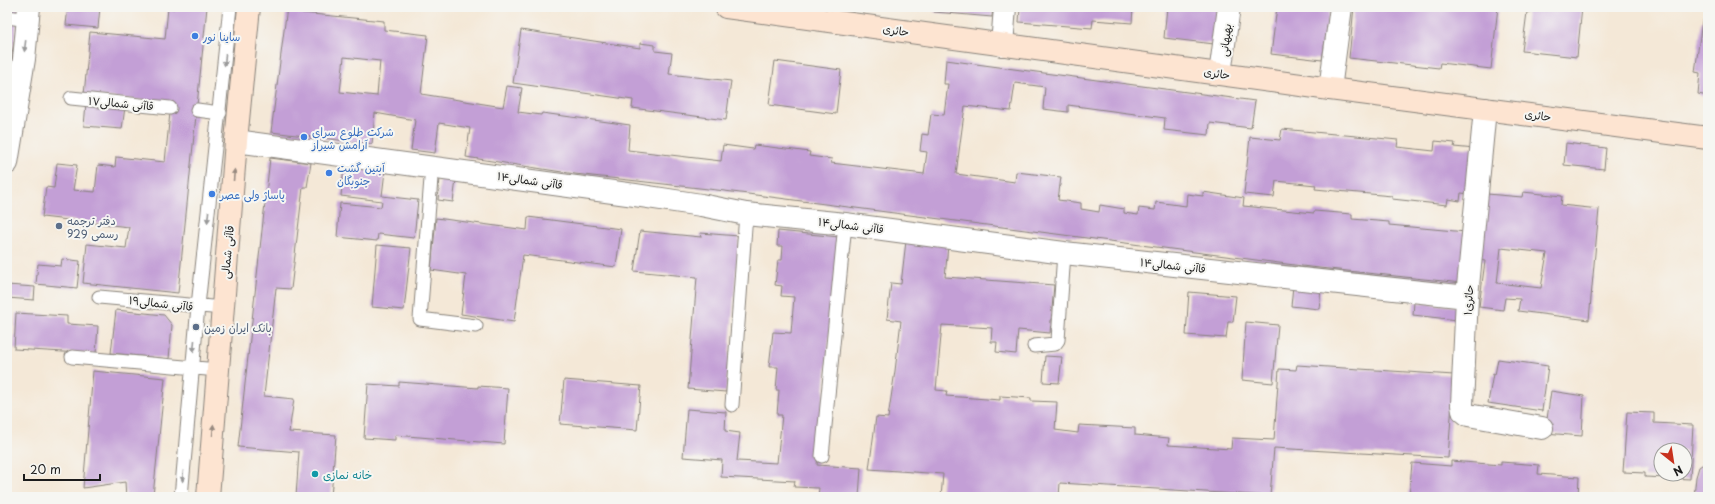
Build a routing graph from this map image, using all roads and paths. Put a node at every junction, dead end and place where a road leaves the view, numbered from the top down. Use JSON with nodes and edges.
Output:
{"nodes":[{"id":1,"x":230,"y":7,"type":"edge"},
{"id":2,"x":249,"y":7,"type":"edge"},
{"id":3,"x":726,"y":7,"type":"edge"},
{"id":4,"x":1005,"y":7,"type":"edge"},
{"id":5,"x":1229,"y":7,"type":"edge"},
{"id":6,"x":1340,"y":7,"type":"edge"},
{"id":7,"x":29,"y":14,"type":"edge"},
{"id":8,"x":7,"y":17,"type":"edge"},
{"id":9,"x":1002,"y":44,"type":"junction"},
{"id":10,"x":1220,"y":74,"type":"junction"},
{"id":11,"x":1330,"y":89,"type":"junction"},
{"id":12,"x":71,"y":98,"type":"dead end"},
{"id":13,"x":170,"y":108,"type":"dead end"},
{"id":14,"x":1485,"y":108,"type":"junction"},
{"id":15,"x":197,"y":110,"type":"dead end"},
{"id":16,"x":220,"y":112,"type":"junction"},
{"id":17,"x":1708,"y":138,"type":"edge"},
{"id":18,"x":236,"y":141,"type":"junction"},
{"id":19,"x":7,"y":163,"type":"edge"},
{"id":20,"x":432,"y":166,"type":"junction"},
{"id":21,"x":746,"y":214,"type":"junction"},
{"id":22,"x":845,"y":224,"type":"junction"},
{"id":23,"x":1064,"y":253,"type":"junction"},
{"id":24,"x":99,"y":297,"type":"dead end"},
{"id":25,"x":1467,"y":297,"type":"junction"},
{"id":26,"x":198,"y":306,"type":"junction"},
{"id":27,"x":222,"y":308,"type":"junction"},
{"id":28,"x":476,"y":326,"type":"dead end"},
{"id":29,"x":1034,"y":346,"type":"dead end"},
{"id":30,"x":72,"y":357,"type":"dead end"},
{"id":31,"x":192,"y":368,"type":"junction"},
{"id":32,"x":218,"y":370,"type":"junction"},
{"id":33,"x":732,"y":405,"type":"dead end"},
{"id":34,"x":1542,"y":428,"type":"dead end"},
{"id":35,"x":822,"y":456,"type":"dead end"},
{"id":36,"x":181,"y":497,"type":"edge"},
{"id":37,"x":208,"y":497,"type":"edge"}],
"edges":[{"from":1,"to":16,"type":"lane","one_way":true},
{"from":2,"to":18,"type":"street","name":"قاآنی شمالی"},
{"from":3,"to":9,"type":"street","name":"حائری"},
{"from":4,"to":9,"type":"street"},
{"from":5,"to":10,"type":"street","name":"بهبهانی"},
{"from":6,"to":11,"type":"street"},
{"from":7,"to":8,"type":"lane"},
{"from":7,"to":19,"type":"street","one_way":true},
{"from":9,"to":10,"type":"street","name":"حائری"},
{"from":10,"to":11,"type":"street","name":"حائری"},
{"from":11,"to":14,"type":"street","name":"حائری"},
{"from":12,"to":13,"type":"lane","name":"قاآنی شمالی۱۷"},
{"from":14,"to":17,"type":"street","name":"حائری"},
{"from":14,"to":25,"type":"street","name":"حائری۱"},
{"from":15,"to":16,"type":"lane"},
{"from":16,"to":26,"type":"lane","one_way":true},
{"from":18,"to":20,"type":"street","name":"قاآنی شمالی۱۴"},
{"from":27,"to":18,"type":"street","name":"قاآنی شمالی","one_way":true},
{"from":20,"to":21,"type":"street","name":"قاآنی شمالی۱۴"},
{"from":20,"to":28,"type":"lane"},
{"from":21,"to":22,"type":"street","name":"قاآنی شمالی۱۴"},
{"from":21,"to":33,"type":"lane"},
{"from":22,"to":23,"type":"street","name":"قاآنی شمالی۱۴"},
{"from":22,"to":35,"type":"lane"},
{"from":23,"to":25,"type":"street","name":"قاآنی شمالی۱۴"},
{"from":23,"to":29,"type":"lane"},
{"from":24,"to":26,"type":"lane","name":"قاآنی شمالی۱۹"},
{"from":25,"to":34,"type":"street","name":"حائری۱"},
{"from":26,"to":27,"type":"lane","name":"قاآنی شمالی۱۹"},
{"from":26,"to":31,"type":"lane","one_way":true},
{"from":27,"to":32,"type":"street","name":"قاآنی شمالی"},
{"from":30,"to":31,"type":"lane"},
{"from":31,"to":32,"type":"lane"},
{"from":31,"to":36,"type":"lane","one_way":true},
{"from":37,"to":32,"type":"street","name":"قاآنی شمالی","one_way":true}]}
